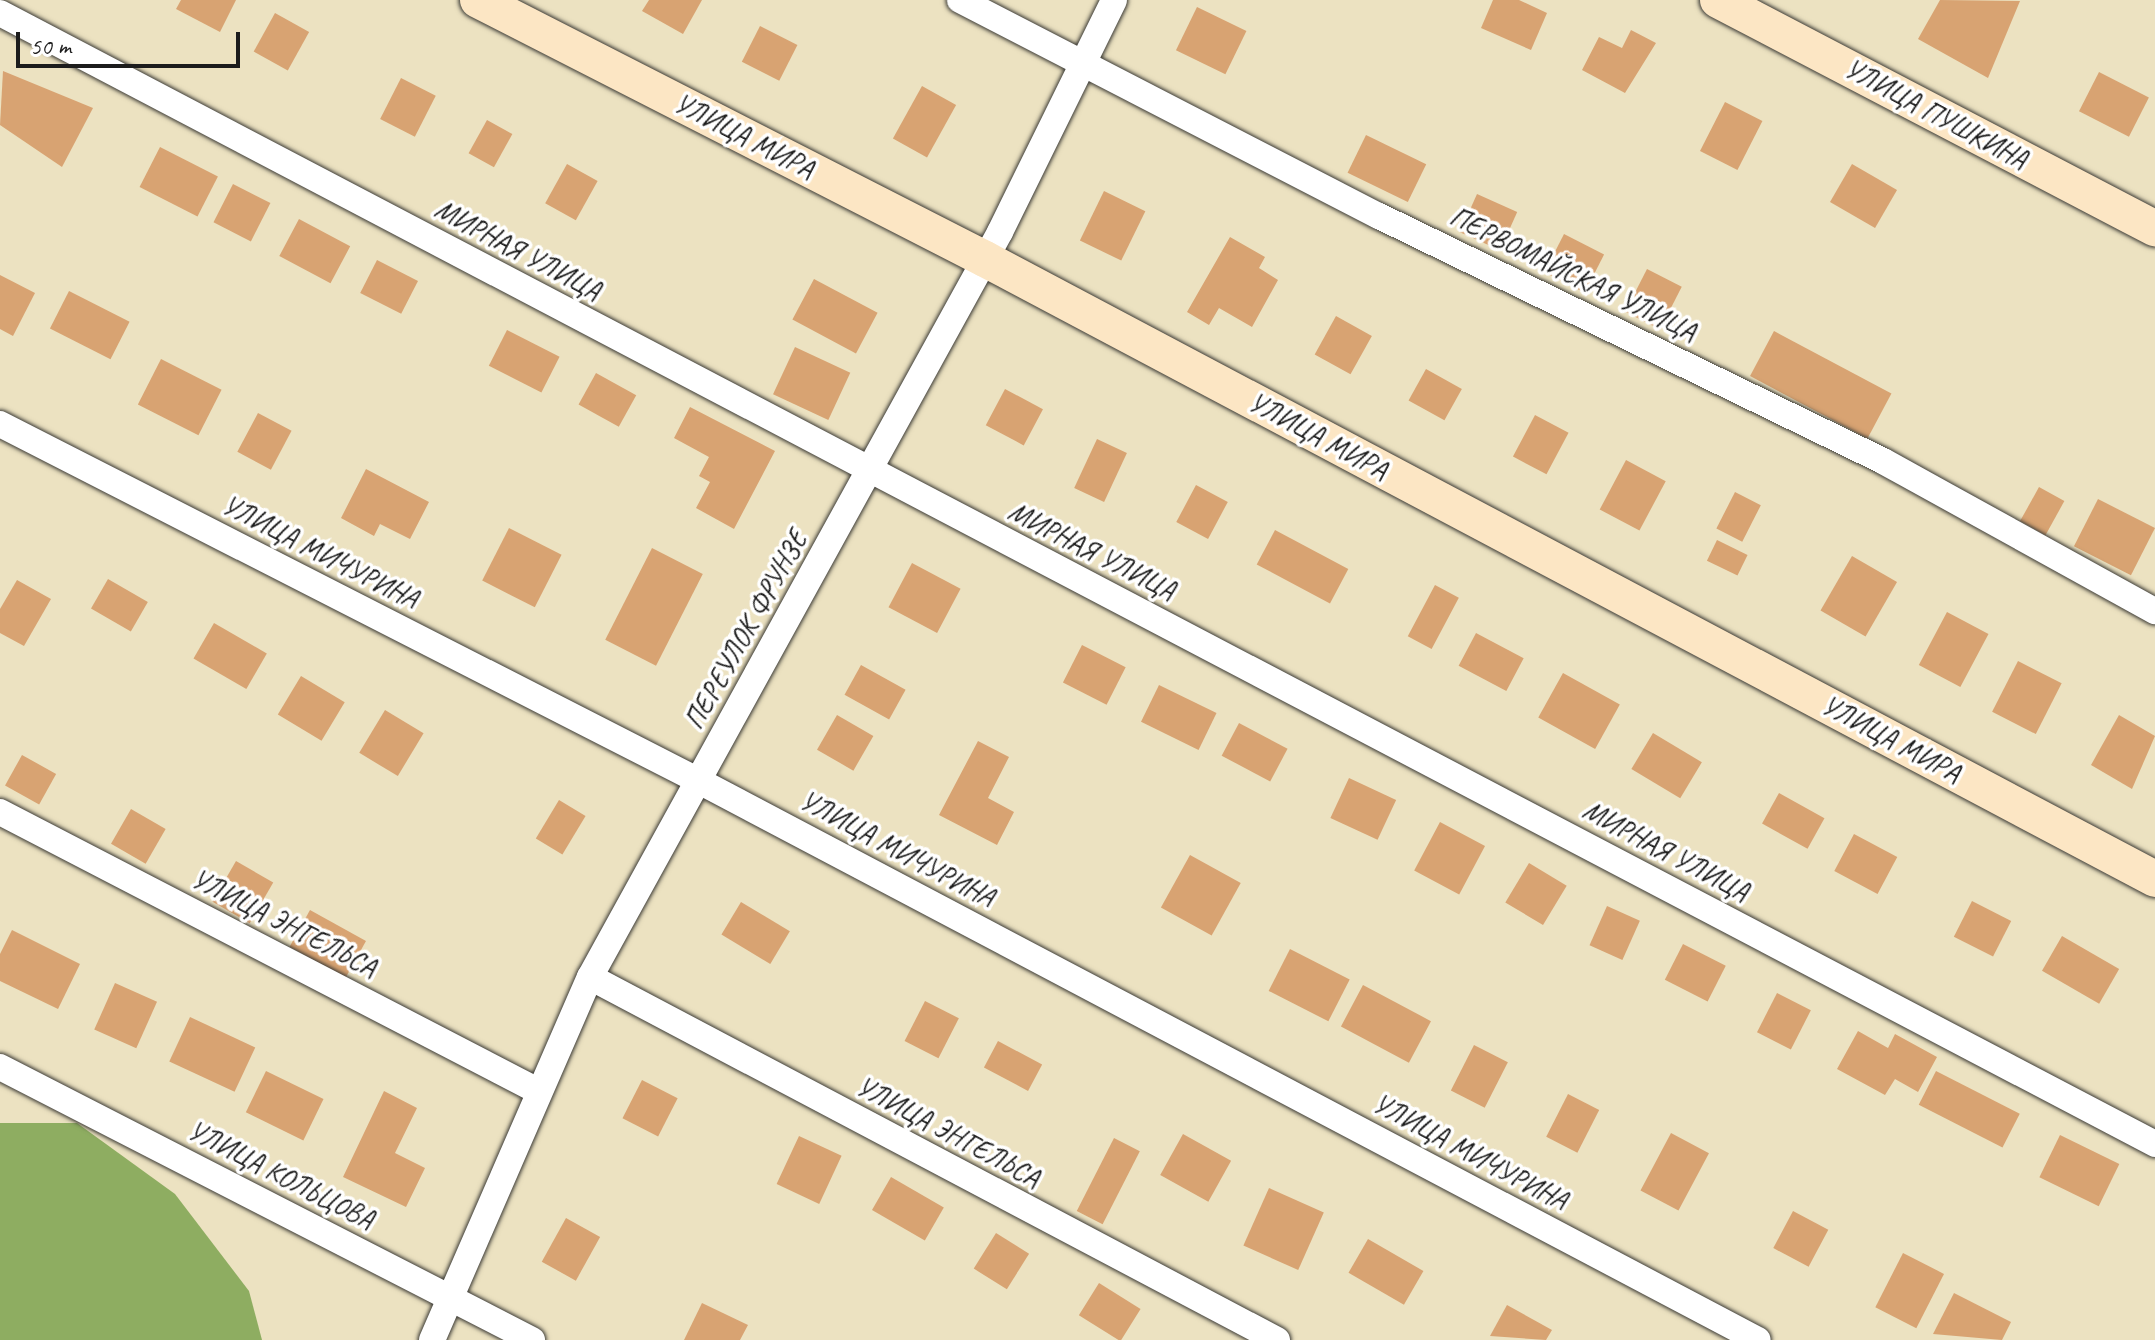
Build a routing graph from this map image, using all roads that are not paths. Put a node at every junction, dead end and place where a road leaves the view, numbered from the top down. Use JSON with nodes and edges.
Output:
{"nodes":[{"id":1,"x":478,"y":0,"type":"edge"},
{"id":2,"x":960,"y":0,"type":"edge"},
{"id":3,"x":1114,"y":0,"type":"edge"},
{"id":4,"x":1718,"y":0,"type":"edge"},
{"id":5,"x":0,"y":13,"type":"edge"},
{"id":6,"x":1083,"y":66,"type":"junction"},
{"id":7,"x":2155,"y":228,"type":"edge"},
{"id":8,"x":985,"y":259,"type":"junction"},
{"id":9,"x":0,"y":424,"type":"edge"},
{"id":10,"x":870,"y":473,"type":"junction"},
{"id":11,"x":2155,"y":611,"type":"edge"},
{"id":12,"x":699,"y":781,"type":"junction"},
{"id":13,"x":0,"y":812,"type":"edge"},
{"id":14,"x":2155,"y":879,"type":"edge"},
{"id":15,"x":590,"y":977,"type":"junction"},
{"id":16,"x":0,"y":1067,"type":"edge"},
{"id":17,"x":538,"y":1091,"type":"junction"},
{"id":18,"x":2155,"y":1144,"type":"edge"},
{"id":19,"x":446,"y":1296,"type":"junction"},
{"id":20,"x":432,"y":1340,"type":"edge"},
{"id":21,"x":532,"y":1340,"type":"edge"},
{"id":22,"x":1277,"y":1340,"type":"edge"},
{"id":23,"x":1758,"y":1340,"type":"edge"}],
"edges":[{"from":1,"to":8,"type":"street","name":"УЛИЦА МИРА"},
{"from":2,"to":6,"type":"street","name":"ПЕРВОМАЙСКАЯ УЛИЦА"},
{"from":3,"to":6,"type":"street","name":"ПЕРЕУЛОК ФРУНЗЕ"},
{"from":4,"to":7,"type":"street","name":"УЛИЦА ПУШКИНА"},
{"from":5,"to":10,"type":"street","name":"МИРНАЯ УЛИЦА"},
{"from":6,"to":8,"type":"street","name":"ПЕРЕУЛОК ФРУНЗЕ"},
{"from":6,"to":11,"type":"street","name":"ПЕРВОМАЙСКАЯ УЛИЦА"},
{"from":8,"to":10,"type":"street","name":"ПЕРЕУЛОК ФРУНЗЕ"},
{"from":8,"to":14,"type":"street","name":"УЛИЦА МИРА"},
{"from":9,"to":12,"type":"street","name":"УЛИЦА МИЧУРИНА"},
{"from":10,"to":12,"type":"street","name":"ПЕРЕУЛОК ФРУНЗЕ"},
{"from":10,"to":18,"type":"street","name":"МИРНАЯ УЛИЦА"},
{"from":12,"to":15,"type":"street","name":"ПЕРЕУЛОК ФРУНЗЕ"},
{"from":12,"to":23,"type":"street","name":"УЛИЦА МИЧУРИНА"},
{"from":13,"to":17,"type":"street","name":"УЛИЦА ЭНГЕЛЬСА"},
{"from":15,"to":17,"type":"street","name":"ПЕРЕУЛОК ФРУНЗЕ"},
{"from":15,"to":22,"type":"street","name":"УЛИЦА ЭНГЕЛЬСА"},
{"from":16,"to":19,"type":"street","name":"УЛИЦА КОЛЬЦОВА"},
{"from":17,"to":19,"type":"street","name":"ПЕРЕУЛОК ФРУНЗЕ"},
{"from":19,"to":20,"type":"street","name":"ПЕРЕУЛОК ФРУНЗЕ"},
{"from":19,"to":21,"type":"street","name":"УЛИЦА КОЛЬЦОВА"}]}
